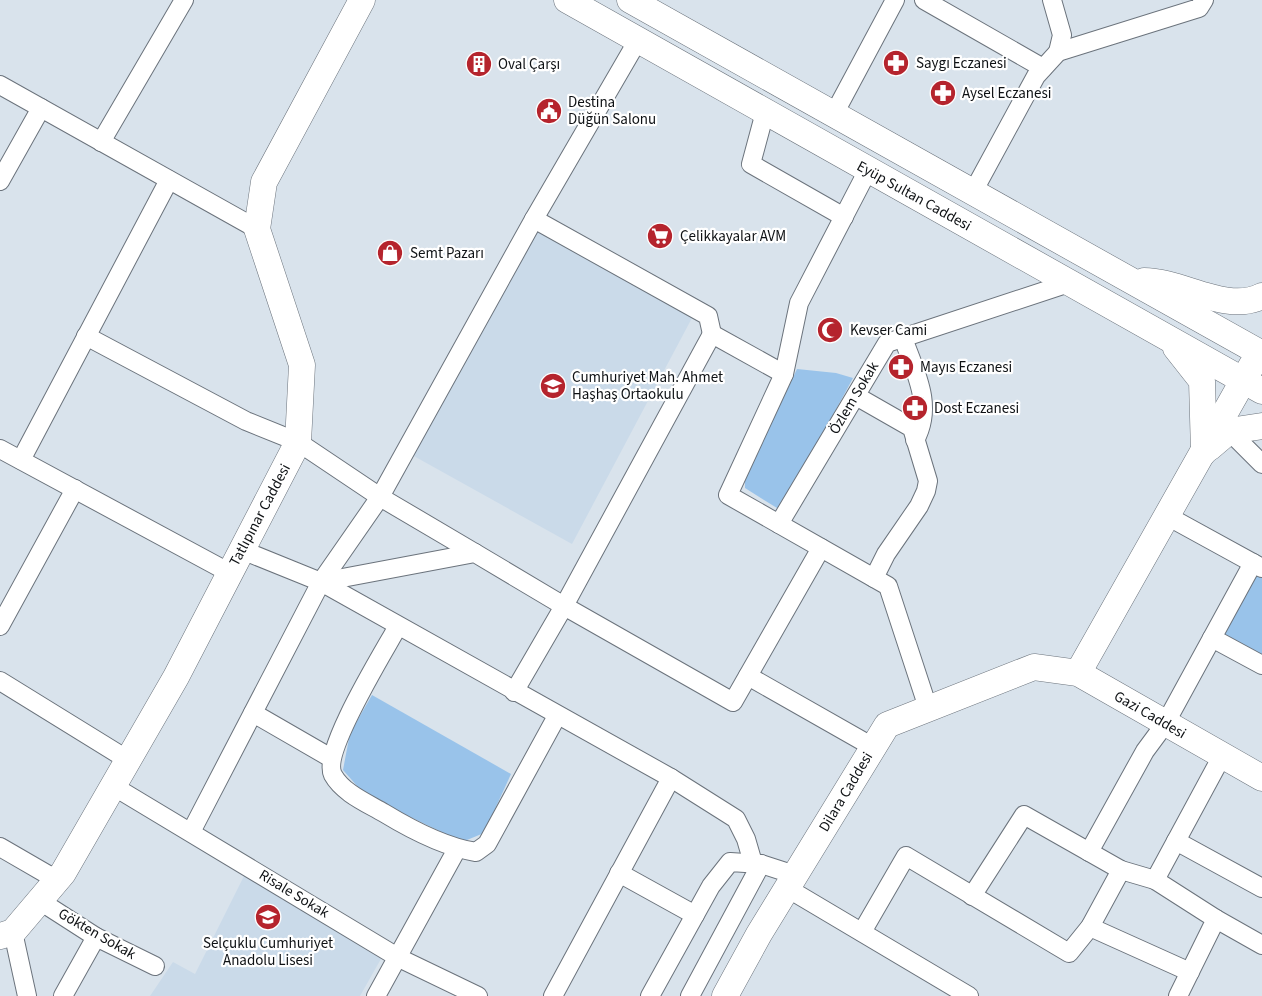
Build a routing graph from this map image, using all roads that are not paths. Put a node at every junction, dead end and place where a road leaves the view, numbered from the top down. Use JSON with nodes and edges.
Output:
{"nodes":[{"id":1,"x":372,"y":0,"type":"edge"},
{"id":2,"x":567,"y":0,"type":"edge"},
{"id":3,"x":630,"y":0,"type":"edge"},
{"id":4,"x":895,"y":0,"type":"edge"},
{"id":5,"x":924,"y":0,"type":"edge"},
{"id":6,"x":1052,"y":0,"type":"edge"},
{"id":7,"x":1204,"y":0,"type":"edge"},
{"id":8,"x":178,"y":2,"type":"edge"},
{"id":9,"x":356,"y":7,"type":"edge"},
{"id":10,"x":638,"y":40,"type":"junction"},
{"id":11,"x":1058,"y":52,"type":"junction"},
{"id":12,"x":1043,"y":68,"type":"junction"},
{"id":13,"x":0,"y":85,"type":"edge"},
{"id":14,"x":41,"y":108,"type":"junction"},
{"id":15,"x":765,"y":112,"type":"junction"},
{"id":16,"x":834,"y":114,"type":"junction"},
{"id":17,"x":101,"y":142,"type":"junction"},
{"id":18,"x":868,"y":170,"type":"junction"},
{"id":19,"x":169,"y":180,"type":"junction"},
{"id":20,"x":0,"y":181,"type":"edge"},
{"id":21,"x":973,"y":192,"type":"junction"},
{"id":22,"x":844,"y":217,"type":"junction"},
{"id":23,"x":534,"y":219,"type":"junction"},
{"id":24,"x":257,"y":229,"type":"junction"},
{"id":25,"x":1130,"y":280,"type":"junction"},
{"id":26,"x":1069,"y":283,"type":"junction"},
{"id":27,"x":1262,"y":296,"type":"edge"},
{"id":28,"x":712,"y":334,"type":"junction"},
{"id":29,"x":86,"y":336,"type":"junction"},
{"id":30,"x":903,"y":338,"type":"junction"},
{"id":31,"x":1168,"y":338,"type":"junction"},
{"id":32,"x":1261,"y":350,"type":"edge"},
{"id":33,"x":784,"y":374,"type":"junction"},
{"id":34,"x":1253,"y":386,"type":"edge"},
{"id":35,"x":856,"y":396,"type":"junction"},
{"id":36,"x":1262,"y":426,"type":"edge"},
{"id":37,"x":1229,"y":431,"type":"junction"},
{"id":38,"x":915,"y":440,"type":"junction"},
{"id":39,"x":298,"y":442,"type":"junction"},
{"id":40,"x":0,"y":448,"type":"edge"},
{"id":41,"x":1204,"y":452,"type":"junction"},
{"id":42,"x":21,"y":460,"type":"junction"},
{"id":43,"x":1262,"y":464,"type":"edge"},
{"id":44,"x":75,"y":489,"type":"junction"},
{"id":45,"x":380,"y":496,"type":"junction"},
{"id":46,"x":1168,"y":517,"type":"junction"},
{"id":47,"x":779,"y":524,"type":"junction"},
{"id":48,"x":821,"y":548,"type":"junction"},
{"id":49,"x":242,"y":550,"type":"junction"},
{"id":50,"x":475,"y":553,"type":"junction"},
{"id":51,"x":1258,"y":566,"type":"edge"},
{"id":52,"x":230,"y":573,"type":"junction"},
{"id":53,"x":874,"y":578,"type":"junction"},
{"id":54,"x":321,"y":582,"type":"junction"},
{"id":55,"x":564,"y":606,"type":"junction"},
{"id":56,"x":0,"y":626,"type":"edge"},
{"id":57,"x":398,"y":626,"type":"junction"},
{"id":58,"x":1212,"y":638,"type":"junction"},
{"id":59,"x":1262,"y":665,"type":"edge"},
{"id":60,"x":1034,"y":667,"type":"joint"},
{"id":61,"x":1078,"y":673,"type":"junction"},
{"id":62,"x":748,"y":676,"type":"junction"},
{"id":63,"x":0,"y":681,"type":"edge"},
{"id":64,"x":514,"y":692,"type":"junction"},
{"id":65,"x":928,"y":708,"type":"junction"},
{"id":66,"x":253,"y":713,"type":"junction"},
{"id":67,"x":557,"y":716,"type":"junction"},
{"id":68,"x":1165,"y":724,"type":"junction"},
{"id":69,"x":873,"y":747,"type":"junction"},
{"id":70,"x":1222,"y":756,"type":"junction"},
{"id":71,"x":331,"y":758,"type":"junction"},
{"id":72,"x":128,"y":760,"type":"junction"},
{"id":73,"x":671,"y":778,"type":"junction"},
{"id":74,"x":1262,"y":778,"type":"edge"},
{"id":75,"x":113,"y":786,"type":"junction"},
{"id":76,"x":191,"y":832,"type":"junction"},
{"id":77,"x":1176,"y":841,"type":"junction"},
{"id":78,"x":0,"y":847,"type":"edge"},
{"id":79,"x":457,"y":849,"type":"junction"},
{"id":80,"x":1089,"y":852,"type":"junction"},
{"id":81,"x":757,"y":864,"type":"junction"},
{"id":82,"x":1121,"y":870,"type":"junction"},
{"id":83,"x":619,"y":873,"type":"junction"},
{"id":84,"x":57,"y":880,"type":"junction"},
{"id":85,"x":1155,"y":880,"type":"junction"},
{"id":86,"x":791,"y":881,"type":"junction"},
{"id":87,"x":1262,"y":888,"type":"edge"},
{"id":88,"x":972,"y":896,"type":"junction"},
{"id":89,"x":40,"y":901,"type":"junction"},
{"id":90,"x":695,"y":915,"type":"junction"},
{"id":91,"x":1216,"y":919,"type":"junction"},
{"id":92,"x":1090,"y":927,"type":"junction"},
{"id":93,"x":862,"y":932,"type":"junction"},
{"id":94,"x":6,"y":934,"type":"edge"},
{"id":95,"x":96,"y":937,"type":"junction"},
{"id":96,"x":1262,"y":945,"type":"edge"},
{"id":97,"x":399,"y":957,"type":"junction"},
{"id":98,"x":155,"y":966,"type":"dead end"},
{"id":99,"x":1190,"y":972,"type":"junction"},
{"id":100,"x":27,"y":996,"type":"edge"},
{"id":101,"x":63,"y":996,"type":"edge"},
{"id":102,"x":376,"y":996,"type":"edge"},
{"id":103,"x":478,"y":996,"type":"edge"},
{"id":104,"x":553,"y":996,"type":"edge"},
{"id":105,"x":650,"y":996,"type":"edge"},
{"id":106,"x":690,"y":996,"type":"edge"},
{"id":107,"x":725,"y":996,"type":"edge"},
{"id":108,"x":969,"y":996,"type":"edge"},
{"id":109,"x":1178,"y":996,"type":"edge"}],
"edges":[{"from":1,"to":9,"type":"street","name":"Tatlıpınar Caddesi"},
{"from":2,"to":10,"type":"street","name":"Eyüp Sultan Caddesi"},
{"from":3,"to":16,"type":"street"},
{"from":4,"to":16,"type":"street"},
{"from":5,"to":12,"type":"street"},
{"from":6,"to":11,"type":"street"},
{"from":7,"to":11,"type":"street"},
{"from":8,"to":17,"type":"street"},
{"from":9,"to":24,"type":"street","name":"Tatlıpınar Caddesi"},
{"from":10,"to":15,"type":"street","name":"Eyüp Sultan Caddesi"},
{"from":10,"to":23,"type":"street"},
{"from":11,"to":12,"type":"street"},
{"from":12,"to":21,"type":"street"},
{"from":13,"to":14,"type":"street"},
{"from":14,"to":17,"type":"street"},
{"from":14,"to":20,"type":"street"},
{"from":15,"to":18,"type":"street","name":"Eyüp Sultan Caddesi"},
{"from":15,"to":22,"type":"street"},
{"from":16,"to":21,"type":"street"},
{"from":17,"to":19,"type":"street"},
{"from":18,"to":22,"type":"street"},
{"from":18,"to":26,"type":"street","name":"Eyüp Sultan Caddesi"},
{"from":19,"to":24,"type":"street"},
{"from":19,"to":29,"type":"street"},
{"from":21,"to":25,"type":"street"},
{"from":22,"to":33,"type":"street"},
{"from":23,"to":28,"type":"street"},
{"from":23,"to":45,"type":"street"},
{"from":24,"to":39,"type":"street","name":"Tatlıpınar Caddesi"},
{"from":25,"to":27,"type":"street"},
{"from":25,"to":32,"type":"street"},
{"from":26,"to":30,"type":"street","name":"Özlem Sokak"},
{"from":26,"to":31,"type":"street","name":"Eyüp Sultan Caddesi"},
{"from":28,"to":33,"type":"street"},
{"from":28,"to":55,"type":"street"},
{"from":29,"to":39,"type":"street"},
{"from":29,"to":42,"type":"street"},
{"from":30,"to":35,"type":"street","name":"Özlem Sokak"},
{"from":30,"to":38,"type":"street"},
{"from":31,"to":34,"type":"street","name":"Eyüp Sultan Caddesi"},
{"from":31,"to":41,"type":"street"},
{"from":32,"to":34,"type":"street"},
{"from":33,"to":47,"type":"street"},
{"from":34,"to":41,"type":"street"},
{"from":35,"to":38,"type":"street"},
{"from":35,"to":47,"type":"street","name":"Özlem Sokak"},
{"from":36,"to":37,"type":"street"},
{"from":37,"to":41,"type":"street"},
{"from":37,"to":43,"type":"street"},
{"from":38,"to":53,"type":"street"},
{"from":39,"to":45,"type":"street"},
{"from":39,"to":49,"type":"street","name":"Tatlıpınar Caddesi"},
{"from":40,"to":42,"type":"street"},
{"from":41,"to":46,"type":"street"},
{"from":42,"to":44,"type":"street"},
{"from":44,"to":52,"type":"street"},
{"from":44,"to":56,"type":"street"},
{"from":45,"to":50,"type":"street"},
{"from":45,"to":54,"type":"street"},
{"from":46,"to":51,"type":"street"},
{"from":46,"to":61,"type":"street"},
{"from":47,"to":48,"type":"street"},
{"from":48,"to":53,"type":"street"},
{"from":48,"to":62,"type":"street"},
{"from":49,"to":52,"type":"street","name":"Tatlıpınar Caddesi"},
{"from":49,"to":54,"type":"street"},
{"from":50,"to":54,"type":"street"},
{"from":50,"to":55,"type":"street"},
{"from":51,"to":58,"type":"street"},
{"from":52,"to":72,"type":"street","name":"Tatlıpınar Caddesi"},
{"from":53,"to":65,"type":"street"},
{"from":54,"to":57,"type":"street"},
{"from":54,"to":66,"type":"street"},
{"from":55,"to":62,"type":"street"},
{"from":55,"to":64,"type":"street"},
{"from":57,"to":64,"type":"street"},
{"from":57,"to":71,"type":"street"},
{"from":58,"to":59,"type":"street"},
{"from":58,"to":68,"type":"street"},
{"from":60,"to":61,"type":"street","name":"Gazi Caddesi"},
{"from":60,"to":65,"type":"street","name":"Dilara Caddesi"},
{"from":61,"to":68,"type":"street","name":"Gazi Caddesi"},
{"from":62,"to":69,"type":"street"},
{"from":63,"to":72,"type":"street"},
{"from":64,"to":67,"type":"street"},
{"from":65,"to":69,"type":"street","name":"Dilara Caddesi"},
{"from":66,"to":71,"type":"street"},
{"from":66,"to":76,"type":"street"},
{"from":67,"to":73,"type":"street"},
{"from":67,"to":79,"type":"street"},
{"from":68,"to":70,"type":"street","name":"Gazi Caddesi"},
{"from":68,"to":80,"type":"street"},
{"from":69,"to":86,"type":"street","name":"Dilara Caddesi"},
{"from":70,"to":74,"type":"street","name":"Gazi Caddesi"},
{"from":70,"to":77,"type":"street"},
{"from":71,"to":79,"type":"street"},
{"from":72,"to":75,"type":"street","name":"Tatlıpınar Caddesi"},
{"from":73,"to":81,"type":"street"},
{"from":73,"to":83,"type":"street"},
{"from":75,"to":76,"type":"street","name":"Risale Sokak"},
{"from":75,"to":84,"type":"street","name":"Tatlıpınar Caddesi"},
{"from":76,"to":97,"type":"street","name":"Risale Sokak"},
{"from":77,"to":85,"type":"street"},
{"from":77,"to":87,"type":"street"},
{"from":78,"to":84,"type":"street"},
{"from":79,"to":97,"type":"street"},
{"from":80,"to":82,"type":"street"},
{"from":80,"to":88,"type":"street"},
{"from":81,"to":86,"type":"street"},
{"from":81,"to":90,"type":"street"},
{"from":81,"to":106,"type":"street"},
{"from":82,"to":85,"type":"street"},
{"from":82,"to":92,"type":"street"},
{"from":83,"to":90,"type":"street"},
{"from":83,"to":104,"type":"street"},
{"from":84,"to":89,"type":"street","name":"Tatlıpınar Caddesi"},
{"from":85,"to":91,"type":"street"},
{"from":86,"to":93,"type":"street"},
{"from":86,"to":107,"type":"street","name":"Dilara Caddesi"},
{"from":88,"to":92,"type":"street"},
{"from":88,"to":93,"type":"street"},
{"from":89,"to":94,"type":"street","name":"Tatlıpınar Caddesi"},
{"from":89,"to":95,"type":"street","name":"Gökten Sokak"},
{"from":90,"to":105,"type":"street"},
{"from":91,"to":96,"type":"street"},
{"from":91,"to":99,"type":"street"},
{"from":92,"to":99,"type":"street"},
{"from":93,"to":108,"type":"street"},
{"from":94,"to":100,"type":"street"},
{"from":95,"to":98,"type":"street","name":"Gökten Sokak"},
{"from":95,"to":101,"type":"street"},
{"from":97,"to":102,"type":"street"},
{"from":97,"to":103,"type":"street","name":"Risale Sokak"},
{"from":99,"to":109,"type":"street"}]}
